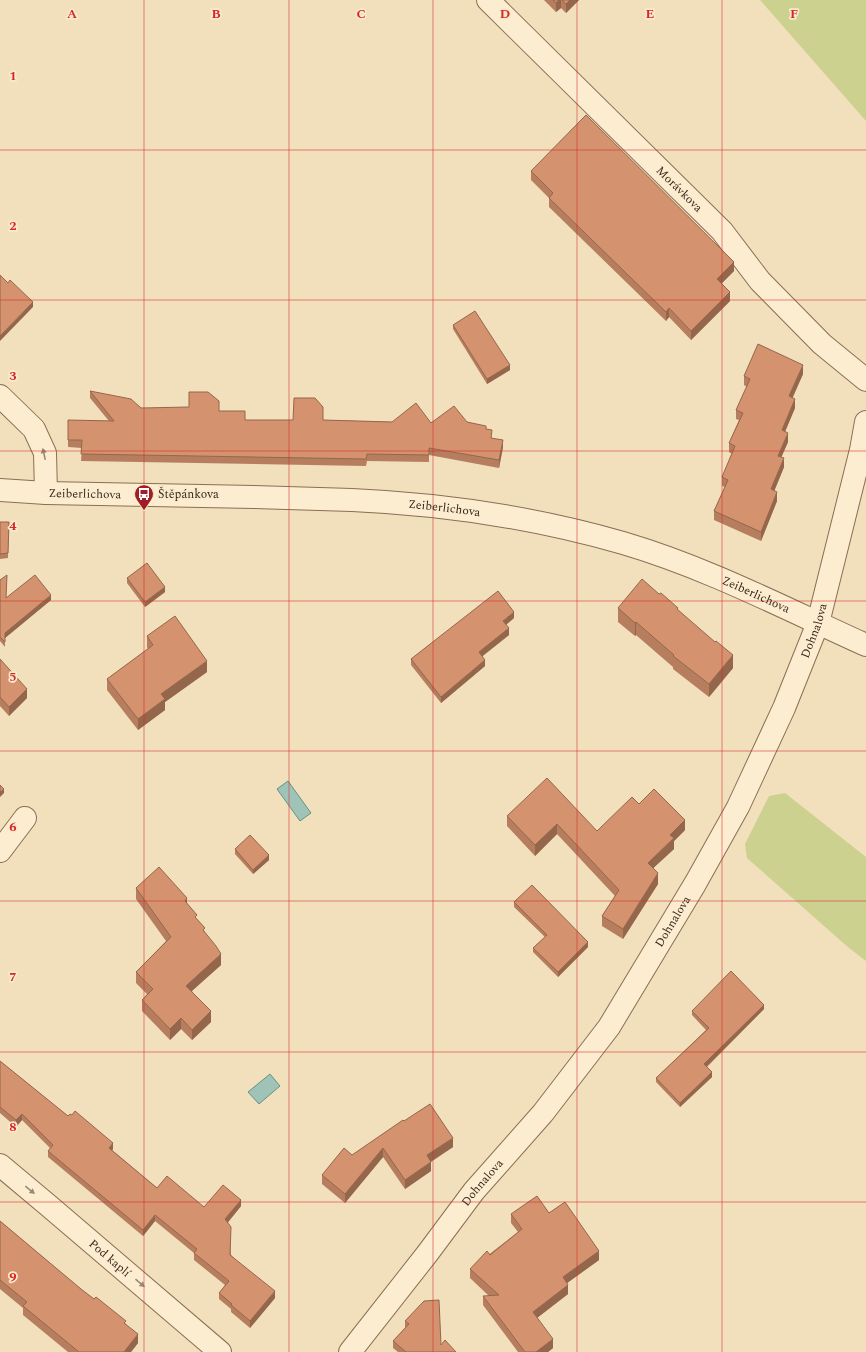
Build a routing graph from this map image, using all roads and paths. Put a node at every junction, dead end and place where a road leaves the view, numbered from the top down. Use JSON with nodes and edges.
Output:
{"nodes":[{"id":1,"x":488,"y":0,"type":"edge"},
{"id":2,"x":866,"y":380,"type":"edge"},
{"id":3,"x":0,"y":396,"type":"edge"},
{"id":4,"x":866,"y":422,"type":"edge"},
{"id":5,"x":0,"y":490,"type":"edge"},
{"id":6,"x":46,"y":493,"type":"junction"},
{"id":7,"x":818,"y":623,"type":"junction"},
{"id":8,"x":866,"y":645,"type":"edge"},
{"id":9,"x":25,"y":818,"type":"dead end"},
{"id":10,"x":0,"y":852,"type":"edge"},
{"id":11,"x":0,"y":1165,"type":"edge"},
{"id":12,"x":220,"y":1352,"type":"edge"},
{"id":13,"x":350,"y":1352,"type":"edge"}],
"edges":[{"from":1,"to":2,"type":"street","name":"Morávkova"},
{"from":6,"to":3,"type":"street","one_way":true},
{"from":4,"to":7,"type":"street","name":"Dohnalova"},
{"from":5,"to":6,"type":"street","name":"Zeiberlichova"},
{"from":6,"to":7,"type":"street","name":"Zeiberlichova"},
{"from":7,"to":8,"type":"street","name":"Zeiberlichova"},
{"from":7,"to":13,"type":"street","name":"Dohnalova"},
{"from":9,"to":10,"type":"street"},
{"from":11,"to":12,"type":"street","name":"Pod kaplí","one_way":true}]}
